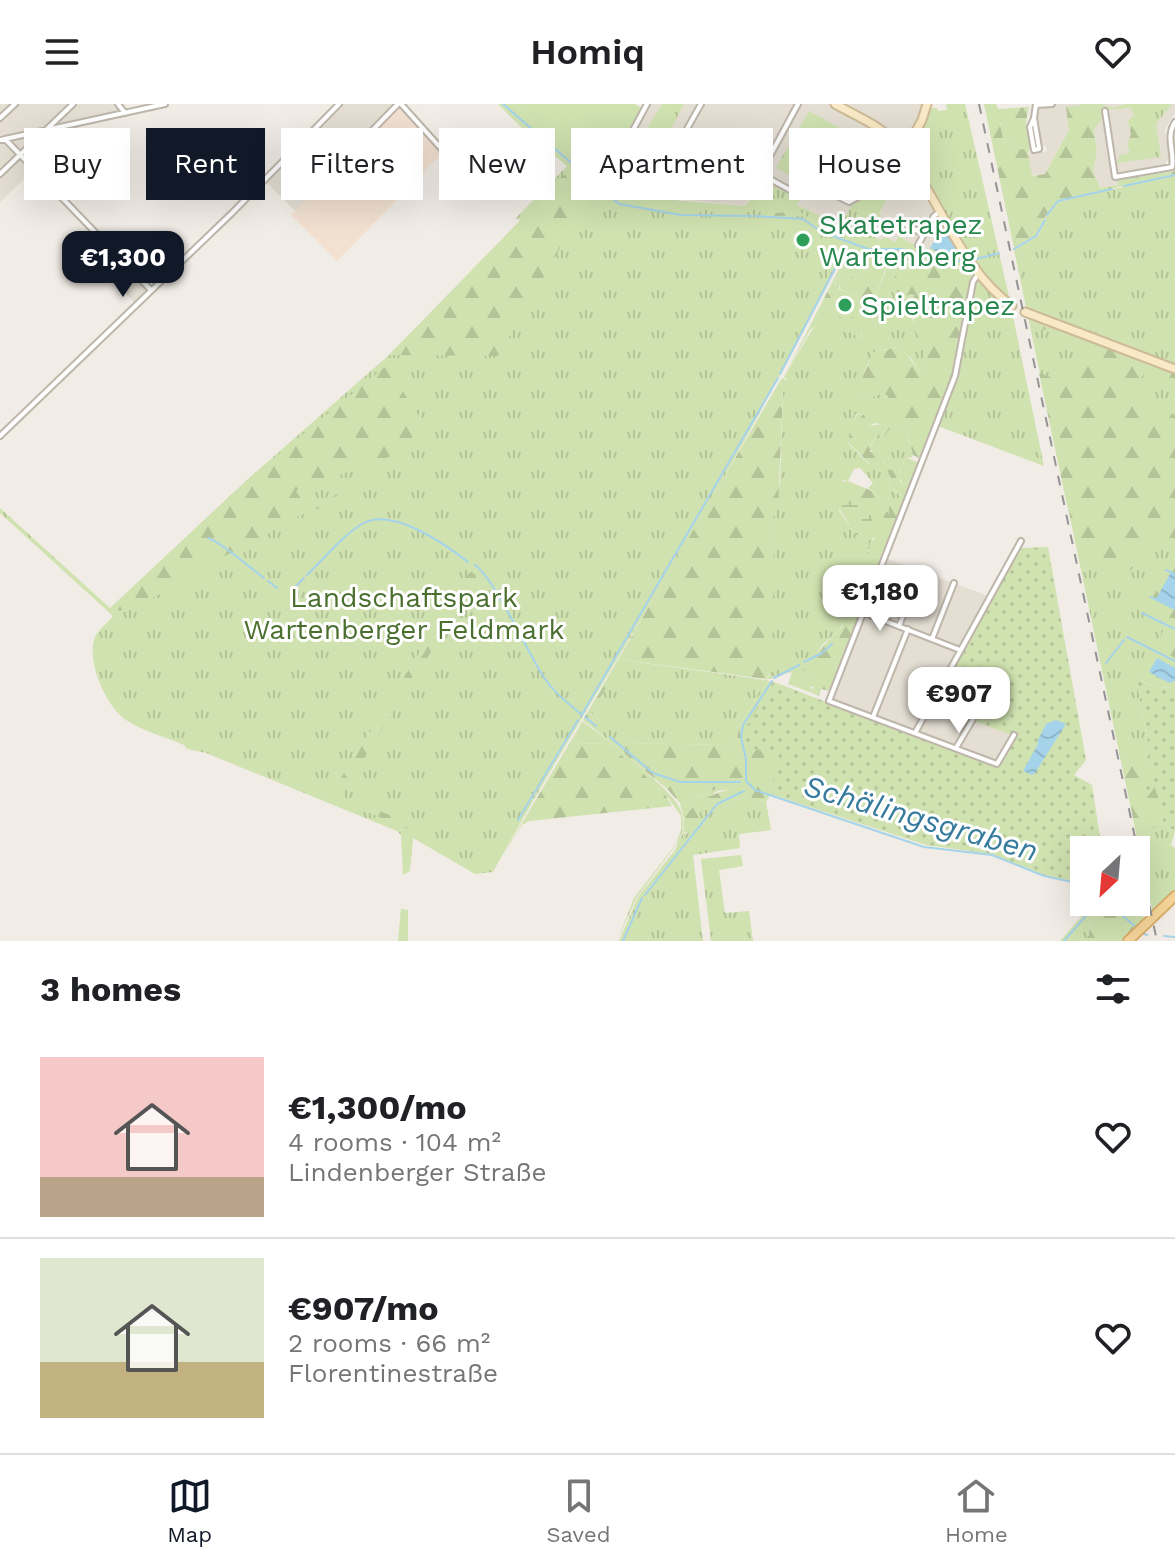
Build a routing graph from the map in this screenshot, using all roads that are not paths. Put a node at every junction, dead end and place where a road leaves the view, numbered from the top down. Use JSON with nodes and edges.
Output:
{"nodes":[{"id":1,"x":15,"y":104,"type":"edge"},
{"id":2,"x":73,"y":104,"type":"edge"},
{"id":3,"x":118,"y":104,"type":"edge"},
{"id":4,"x":165,"y":104,"type":"edge"},
{"id":5,"x":339,"y":104,"type":"edge"},
{"id":6,"x":400,"y":104,"type":"edge"},
{"id":7,"x":647,"y":104,"type":"edge"},
{"id":8,"x":701,"y":104,"type":"edge"},
{"id":9,"x":798,"y":104,"type":"edge"},
{"id":10,"x":835,"y":104,"type":"edge"},
{"id":11,"x":927,"y":104,"type":"edge"},
{"id":12,"x":1052,"y":104,"type":"edge"},
{"id":13,"x":1036,"y":105,"type":"edge"},
{"id":14,"x":1105,"y":111,"type":"dead end"},
{"id":15,"x":125,"y":113,"type":"junction"},
{"id":16,"x":0,"y":118,"type":"edge"},
{"id":17,"x":1034,"y":118,"type":"junction"},
{"id":18,"x":1175,"y":122,"type":"edge"},
{"id":19,"x":48,"y":128,"type":"edge"},
{"id":20,"x":55,"y":128,"type":"edge"},
{"id":21,"x":315,"y":128,"type":"edge"},
{"id":22,"x":376,"y":128,"type":"edge"},
{"id":23,"x":877,"y":128,"type":"edge"},
{"id":24,"x":918,"y":128,"type":"edge"},
{"id":25,"x":24,"y":135,"type":"edge"},
{"id":26,"x":2,"y":140,"type":"edge"},
{"id":27,"x":439,"y":146,"type":"edge"},
{"id":28,"x":773,"y":149,"type":"edge"},
{"id":29,"x":24,"y":151,"type":"edge"},
{"id":30,"x":19,"y":156,"type":"junction"},
{"id":31,"x":281,"y":163,"type":"edge"},
{"id":32,"x":0,"y":174,"type":"edge"},
{"id":33,"x":761,"y":182,"type":"joint"},
{"id":34,"x":930,"y":198,"type":"edge"},
{"id":35,"x":939,"y":212,"type":"junction"},
{"id":36,"x":905,"y":224,"type":"dead end"},
{"id":37,"x":923,"y":234,"type":"junction"},
{"id":38,"x":918,"y":245,"type":"dead end"},
{"id":39,"x":978,"y":274,"type":"junction"},
{"id":40,"x":151,"y":290,"type":"junction"},
{"id":41,"x":1012,"y":306,"type":"dead end"},
{"id":42,"x":1025,"y":312,"type":"dead end"},
{"id":43,"x":1175,"y":369,"type":"edge"},
{"id":44,"x":0,"y":436,"type":"edge"},
{"id":45,"x":1021,"y":541,"type":"dead end"},
{"id":46,"x":921,"y":570,"type":"dead end"},
{"id":47,"x":954,"y":583,"type":"dead end"},
{"id":48,"x":862,"y":612,"type":"junction"},
{"id":49,"x":899,"y":626,"type":"junction"},
{"id":50,"x":908,"y":629,"type":"junction"},
{"id":51,"x":932,"y":639,"type":"junction"},
{"id":52,"x":960,"y":650,"type":"junction"},
{"id":53,"x":873,"y":717,"type":"junction"},
{"id":54,"x":973,"y":719,"type":"dead end"},
{"id":55,"x":915,"y":733,"type":"junction"},
{"id":56,"x":1014,"y":735,"type":"dead end"},
{"id":57,"x":956,"y":749,"type":"junction"},
{"id":58,"x":1175,"y":896,"type":"edge"},
{"id":59,"x":1128,"y":941,"type":"edge"}],
"edges":[{"from":1,"to":16,"type":"street"},
{"from":2,"to":19,"type":"street"},
{"from":3,"to":15,"type":"street"},
{"from":4,"to":15,"type":"street"},
{"from":5,"to":21,"type":"street"},
{"from":6,"to":22,"type":"street"},
{"from":6,"to":27,"type":"street"},
{"from":7,"to":8,"type":"street"},
{"from":9,"to":28,"type":"street"},
{"from":10,"to":23,"type":"main road"},
{"from":11,"to":24,"type":"main road"},
{"from":12,"to":13,"type":"street"},
{"from":13,"to":17,"type":"street"},
{"from":14,"to":18,"type":"street"},
{"from":15,"to":20,"type":"street"},
{"from":17,"to":17,"type":"street"},
{"from":25,"to":26,"type":"street"},
{"from":26,"to":30,"type":"street"},
{"from":29,"to":30,"type":"street"},
{"from":30,"to":32,"type":"street"},
{"from":30,"to":40,"type":"street"},
{"from":31,"to":40,"type":"street"},
{"from":33,"to":33,"type":"street"},
{"from":34,"to":35,"type":"main road"},
{"from":35,"to":37,"type":"street"},
{"from":35,"to":39,"type":"main road"},
{"from":36,"to":37,"type":"street"},
{"from":37,"to":38,"type":"street"},
{"from":39,"to":41,"type":"main road"},
{"from":39,"to":48,"type":"street"},
{"from":40,"to":44,"type":"street"},
{"from":42,"to":43,"type":"main road"},
{"from":45,"to":52,"type":"street"},
{"from":46,"to":49,"type":"street"},
{"from":47,"to":51,"type":"street"},
{"from":48,"to":49,"type":"street"},
{"from":48,"to":53,"type":"street"},
{"from":49,"to":50,"type":"street"},
{"from":50,"to":51,"type":"street"},
{"from":50,"to":53,"type":"street"},
{"from":51,"to":52,"type":"street"},
{"from":52,"to":55,"type":"street"},
{"from":53,"to":55,"type":"street"},
{"from":54,"to":57,"type":"street"},
{"from":55,"to":57,"type":"street"},
{"from":56,"to":57,"type":"street"},
{"from":58,"to":59,"type":"main road"}]}
